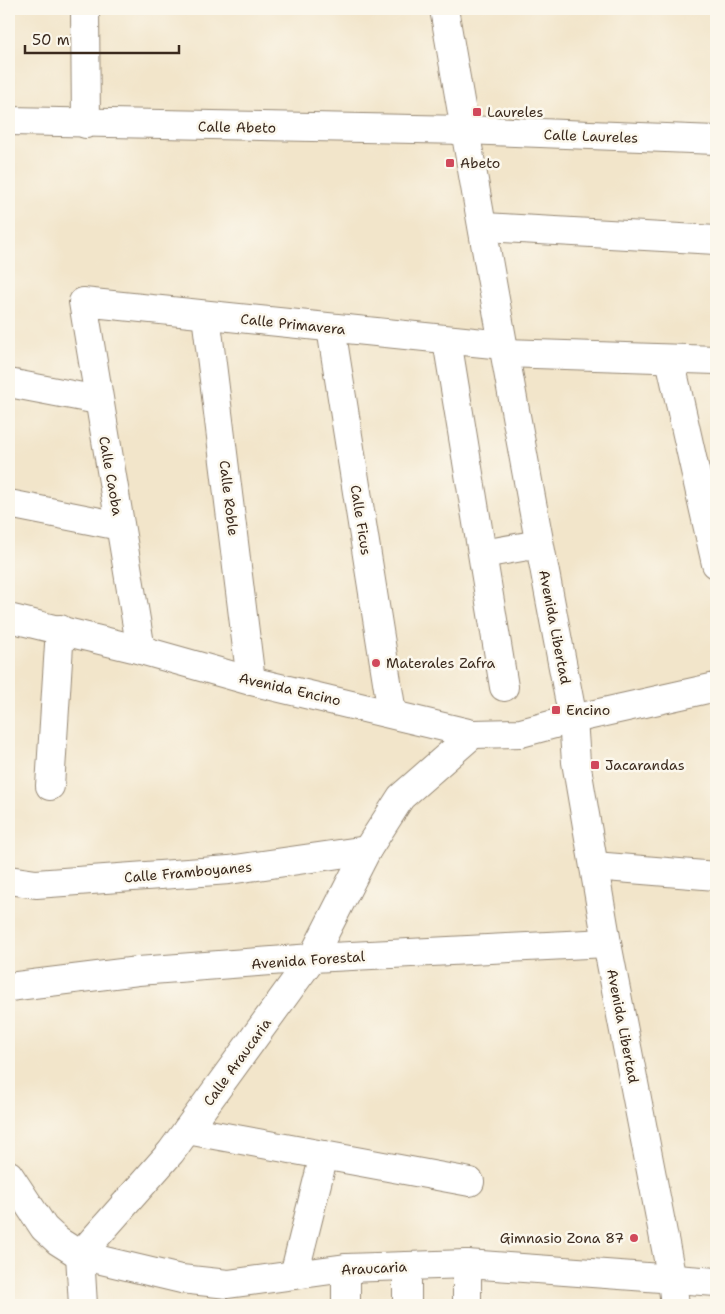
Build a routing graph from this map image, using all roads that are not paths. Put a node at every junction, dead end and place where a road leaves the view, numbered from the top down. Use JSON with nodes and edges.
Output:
{"nodes":[{"id":1,"x":85,"y":9,"type":"edge"},
{"id":2,"x":444,"y":9,"type":"edge"},
{"id":3,"x":9,"y":121,"type":"edge"},
{"id":4,"x":86,"y":124,"type":"junction"},
{"id":5,"x":465,"y":130,"type":"junction"},
{"id":6,"x":716,"y":140,"type":"edge"},
{"id":7,"x":484,"y":227,"type":"junction"},
{"id":8,"x":716,"y":240,"type":"edge"},
{"id":9,"x":83,"y":302,"type":"joint"},
{"id":10,"x":206,"y":315,"type":"junction"},
{"id":11,"x":331,"y":328,"type":"junction"},
{"id":12,"x":448,"y":340,"type":"junction"},
{"id":13,"x":504,"y":349,"type":"junction"},
{"id":14,"x":670,"y":359,"type":"junction"},
{"id":15,"x":716,"y":360,"type":"edge"},
{"id":16,"x":9,"y":383,"type":"edge"},
{"id":17,"x":98,"y":400,"type":"junction"},
{"id":18,"x":9,"y":504,"type":"edge"},
{"id":19,"x":120,"y":526,"type":"junction"},
{"id":20,"x":539,"y":544,"type":"junction"},
{"id":21,"x":483,"y":554,"type":"junction"},
{"id":22,"x":716,"y":564,"type":"edge"},
{"id":23,"x":9,"y":618,"type":"edge"},
{"id":24,"x":60,"y":629,"type":"junction"},
{"id":25,"x":141,"y":650,"type":"junction"},
{"id":26,"x":251,"y":682,"type":"junction"},
{"id":27,"x":504,"y":687,"type":"dead end"},
{"id":28,"x":716,"y":687,"type":"edge"},
{"id":29,"x":392,"y":713,"type":"junction"},
{"id":30,"x":573,"y":719,"type":"junction"},
{"id":31,"x":473,"y":734,"type":"junction"},
{"id":32,"x":50,"y":786,"type":"dead end"},
{"id":33,"x":366,"y":850,"type":"junction"},
{"id":34,"x":594,"y":866,"type":"junction"},
{"id":35,"x":716,"y":876,"type":"edge"},
{"id":36,"x":9,"y":880,"type":"edge"},
{"id":37,"x":607,"y":943,"type":"junction"},
{"id":38,"x":312,"y":958,"type":"junction"},
{"id":39,"x":9,"y":986,"type":"edge"},
{"id":40,"x":187,"y":1130,"type":"junction"},
{"id":41,"x":324,"y":1155,"type":"junction"},
{"id":42,"x":9,"y":1175,"type":"edge"},
{"id":43,"x":470,"y":1182,"type":"dead end"},
{"id":44,"x":80,"y":1255,"type":"junction"},
{"id":45,"x":467,"y":1264,"type":"junction"},
{"id":46,"x":407,"y":1266,"type":"junction"},
{"id":47,"x":346,"y":1268,"type":"junction"},
{"id":48,"x":294,"y":1275,"type":"junction"},
{"id":49,"x":716,"y":1282,"type":"edge"},
{"id":50,"x":674,"y":1293,"type":"edge"},
{"id":51,"x":228,"y":1295,"type":"edge"},
{"id":52,"x":83,"y":1305,"type":"edge"},
{"id":53,"x":346,"y":1305,"type":"edge"},
{"id":54,"x":407,"y":1305,"type":"edge"},
{"id":55,"x":467,"y":1305,"type":"edge"}],
"edges":[{"from":1,"to":4,"type":"street"},
{"from":2,"to":5,"type":"street","name":"Avenida Libertad"},
{"from":3,"to":4,"type":"street","name":"Calle Abeto"},
{"from":4,"to":5,"type":"street","name":"Calle Abeto"},
{"from":5,"to":6,"type":"street","name":"Calle Laureles"},
{"from":5,"to":7,"type":"street","name":"Avenida Libertad"},
{"from":7,"to":8,"type":"street"},
{"from":7,"to":13,"type":"street","name":"Avenida Libertad"},
{"from":9,"to":10,"type":"street","name":"Calle Primavera"},
{"from":9,"to":17,"type":"street","name":"Calle Caoba"},
{"from":10,"to":11,"type":"street","name":"Calle Primavera"},
{"from":10,"to":26,"type":"street","name":"Calle Roble"},
{"from":11,"to":12,"type":"street","name":"Calle Primavera"},
{"from":11,"to":29,"type":"street","name":"Calle Ficus"},
{"from":12,"to":13,"type":"street","name":"Calle Primavera"},
{"from":12,"to":21,"type":"street"},
{"from":13,"to":14,"type":"street","name":"Calle Primavera"},
{"from":13,"to":20,"type":"street","name":"Avenida Libertad"},
{"from":14,"to":15,"type":"street","name":"Calle Primavera"},
{"from":14,"to":22,"type":"street"},
{"from":16,"to":17,"type":"street"},
{"from":17,"to":19,"type":"street","name":"Calle Caoba"},
{"from":18,"to":19,"type":"street"},
{"from":19,"to":25,"type":"street","name":"Calle Caoba"},
{"from":20,"to":21,"type":"street"},
{"from":20,"to":30,"type":"street","name":"Avenida Libertad"},
{"from":21,"to":27,"type":"street"},
{"from":23,"to":24,"type":"street","name":"Avenida Encino"},
{"from":24,"to":25,"type":"street","name":"Avenida Encino"},
{"from":24,"to":32,"type":"street"},
{"from":25,"to":26,"type":"street","name":"Avenida Encino"},
{"from":26,"to":29,"type":"street","name":"Avenida Encino"},
{"from":28,"to":30,"type":"street","name":"Avenida Encino"},
{"from":29,"to":31,"type":"street","name":"Avenida Encino"},
{"from":30,"to":31,"type":"street","name":"Avenida Encino"},
{"from":30,"to":34,"type":"street","name":"Avenida Libertad"},
{"from":31,"to":33,"type":"street","name":"Calle Araucaria"},
{"from":33,"to":36,"type":"street","name":"Calle Framboyanes"},
{"from":33,"to":38,"type":"street","name":"Calle Araucaria"},
{"from":34,"to":35,"type":"street"},
{"from":34,"to":37,"type":"street","name":"Avenida Libertad"},
{"from":37,"to":38,"type":"street","name":"Avenida Forestal"},
{"from":37,"to":50,"type":"street","name":"Avenida Libertad"},
{"from":38,"to":39,"type":"street","name":"Avenida Forestal"},
{"from":38,"to":40,"type":"street","name":"Calle Araucaria"},
{"from":40,"to":41,"type":"street"},
{"from":40,"to":44,"type":"street","name":"Calle Araucaria"},
{"from":41,"to":43,"type":"street"},
{"from":41,"to":48,"type":"street"},
{"from":42,"to":44,"type":"street","name":"Araucaria"},
{"from":44,"to":51,"type":"street","name":"Araucaria"},
{"from":44,"to":52,"type":"street"},
{"from":45,"to":46,"type":"street","name":"Araucaria"},
{"from":45,"to":50,"type":"street","name":"Araucaria"},
{"from":45,"to":55,"type":"street"},
{"from":46,"to":47,"type":"street","name":"Araucaria"},
{"from":46,"to":54,"type":"street"},
{"from":47,"to":48,"type":"street","name":"Araucaria"},
{"from":47,"to":53,"type":"street"},
{"from":48,"to":51,"type":"street","name":"Araucaria"},
{"from":49,"to":50,"type":"street","name":"Araucaria"}]}
